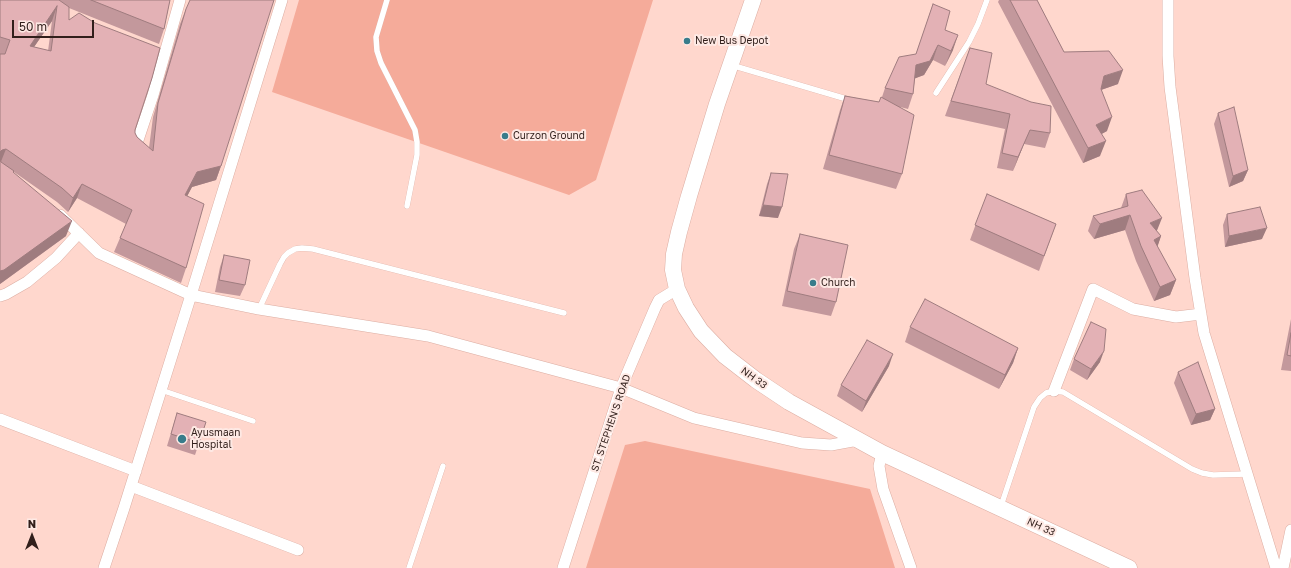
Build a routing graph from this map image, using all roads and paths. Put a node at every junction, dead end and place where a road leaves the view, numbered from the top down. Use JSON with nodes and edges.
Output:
{"nodes":[{"id":1,"x":180,"y":0,"type":"edge"},
{"id":2,"x":282,"y":0,"type":"edge"},
{"id":3,"x":387,"y":0,"type":"edge"},
{"id":4,"x":753,"y":0,"type":"edge"},
{"id":5,"x":987,"y":0,"type":"edge"},
{"id":6,"x":1168,"y":0,"type":"edge"},
{"id":7,"x":731,"y":65,"type":"junction"},
{"id":8,"x":936,"y":93,"type":"dead end"},
{"id":9,"x":859,"y":103,"type":"edge"},
{"id":10,"x":136,"y":146,"type":"edge"},
{"id":11,"x":407,"y":206,"type":"dead end"},
{"id":12,"x":53,"y":208,"type":"edge"},
{"id":13,"x":79,"y":234,"type":"junction"},
{"id":14,"x":677,"y":289,"type":"junction"},
{"id":15,"x":191,"y":295,"type":"junction"},
{"id":16,"x":0,"y":296,"type":"edge"},
{"id":17,"x":259,"y":309,"type":"junction"},
{"id":18,"x":564,"y":313,"type":"dead end"},
{"id":19,"x":1201,"y":314,"type":"junction"},
{"id":20,"x":621,"y":388,"type":"junction"},
{"id":21,"x":162,"y":390,"type":"junction"},
{"id":22,"x":1054,"y":391,"type":"junction"},
{"id":23,"x":0,"y":419,"type":"edge"},
{"id":24,"x":253,"y":421,"type":"dead end"},
{"id":25,"x":858,"y":440,"type":"junction"},
{"id":26,"x":882,"y":453,"type":"junction"},
{"id":27,"x":443,"y":466,"type":"dead end"},
{"id":28,"x":136,"y":471,"type":"junction"},
{"id":29,"x":1247,"y":474,"type":"junction"},
{"id":30,"x":131,"y":486,"type":"junction"},
{"id":31,"x":1000,"y":508,"type":"junction"},
{"id":32,"x":1291,"y":530,"type":"edge"},
{"id":33,"x":298,"y":550,"type":"dead end"},
{"id":34,"x":104,"y":568,"type":"edge"},
{"id":35,"x":409,"y":568,"type":"edge"},
{"id":36,"x":563,"y":568,"type":"edge"},
{"id":37,"x":911,"y":568,"type":"edge"},
{"id":38,"x":1128,"y":568,"type":"edge"},
{"id":39,"x":1276,"y":568,"type":"edge"},
{"id":40,"x":1283,"y":568,"type":"edge"}],
"edges":[{"from":1,"to":10,"type":"street"},
{"from":2,"to":15,"type":"street"},
{"from":3,"to":11,"type":"lane"},
{"from":4,"to":7,"type":"main road","name":"NH 33"},
{"from":5,"to":8,"type":"lane"},
{"from":6,"to":19,"type":"street"},
{"from":7,"to":9,"type":"lane"},
{"from":7,"to":14,"type":"main road","name":"NH 33"},
{"from":12,"to":13,"type":"street"},
{"from":13,"to":15,"type":"street"},
{"from":13,"to":16,"type":"street"},
{"from":14,"to":20,"type":"street","name":"ST. STEPHEN'S ROAD"},
{"from":14,"to":25,"type":"main road","name":"NH 33"},
{"from":15,"to":17,"type":"street"},
{"from":15,"to":21,"type":"street"},
{"from":17,"to":18,"type":"lane"},
{"from":17,"to":20,"type":"street"},
{"from":19,"to":22,"type":"street"},
{"from":19,"to":29,"type":"street"},
{"from":20,"to":25,"type":"street"},
{"from":20,"to":36,"type":"street","name":"ST. STEPHEN'S ROAD"},
{"from":21,"to":24,"type":"lane"},
{"from":21,"to":28,"type":"street"},
{"from":22,"to":29,"type":"lane"},
{"from":22,"to":31,"type":"lane"},
{"from":23,"to":28,"type":"street"},
{"from":25,"to":26,"type":"main road","name":"NH 33"},
{"from":26,"to":31,"type":"main road","name":"NH 33"},
{"from":26,"to":37,"type":"street"},
{"from":27,"to":35,"type":"lane"},
{"from":28,"to":30,"type":"street"},
{"from":29,"to":39,"type":"street"},
{"from":30,"to":33,"type":"street"},
{"from":30,"to":34,"type":"street"},
{"from":31,"to":38,"type":"main road","name":"NH 33"},
{"from":32,"to":40,"type":"street"}]}
